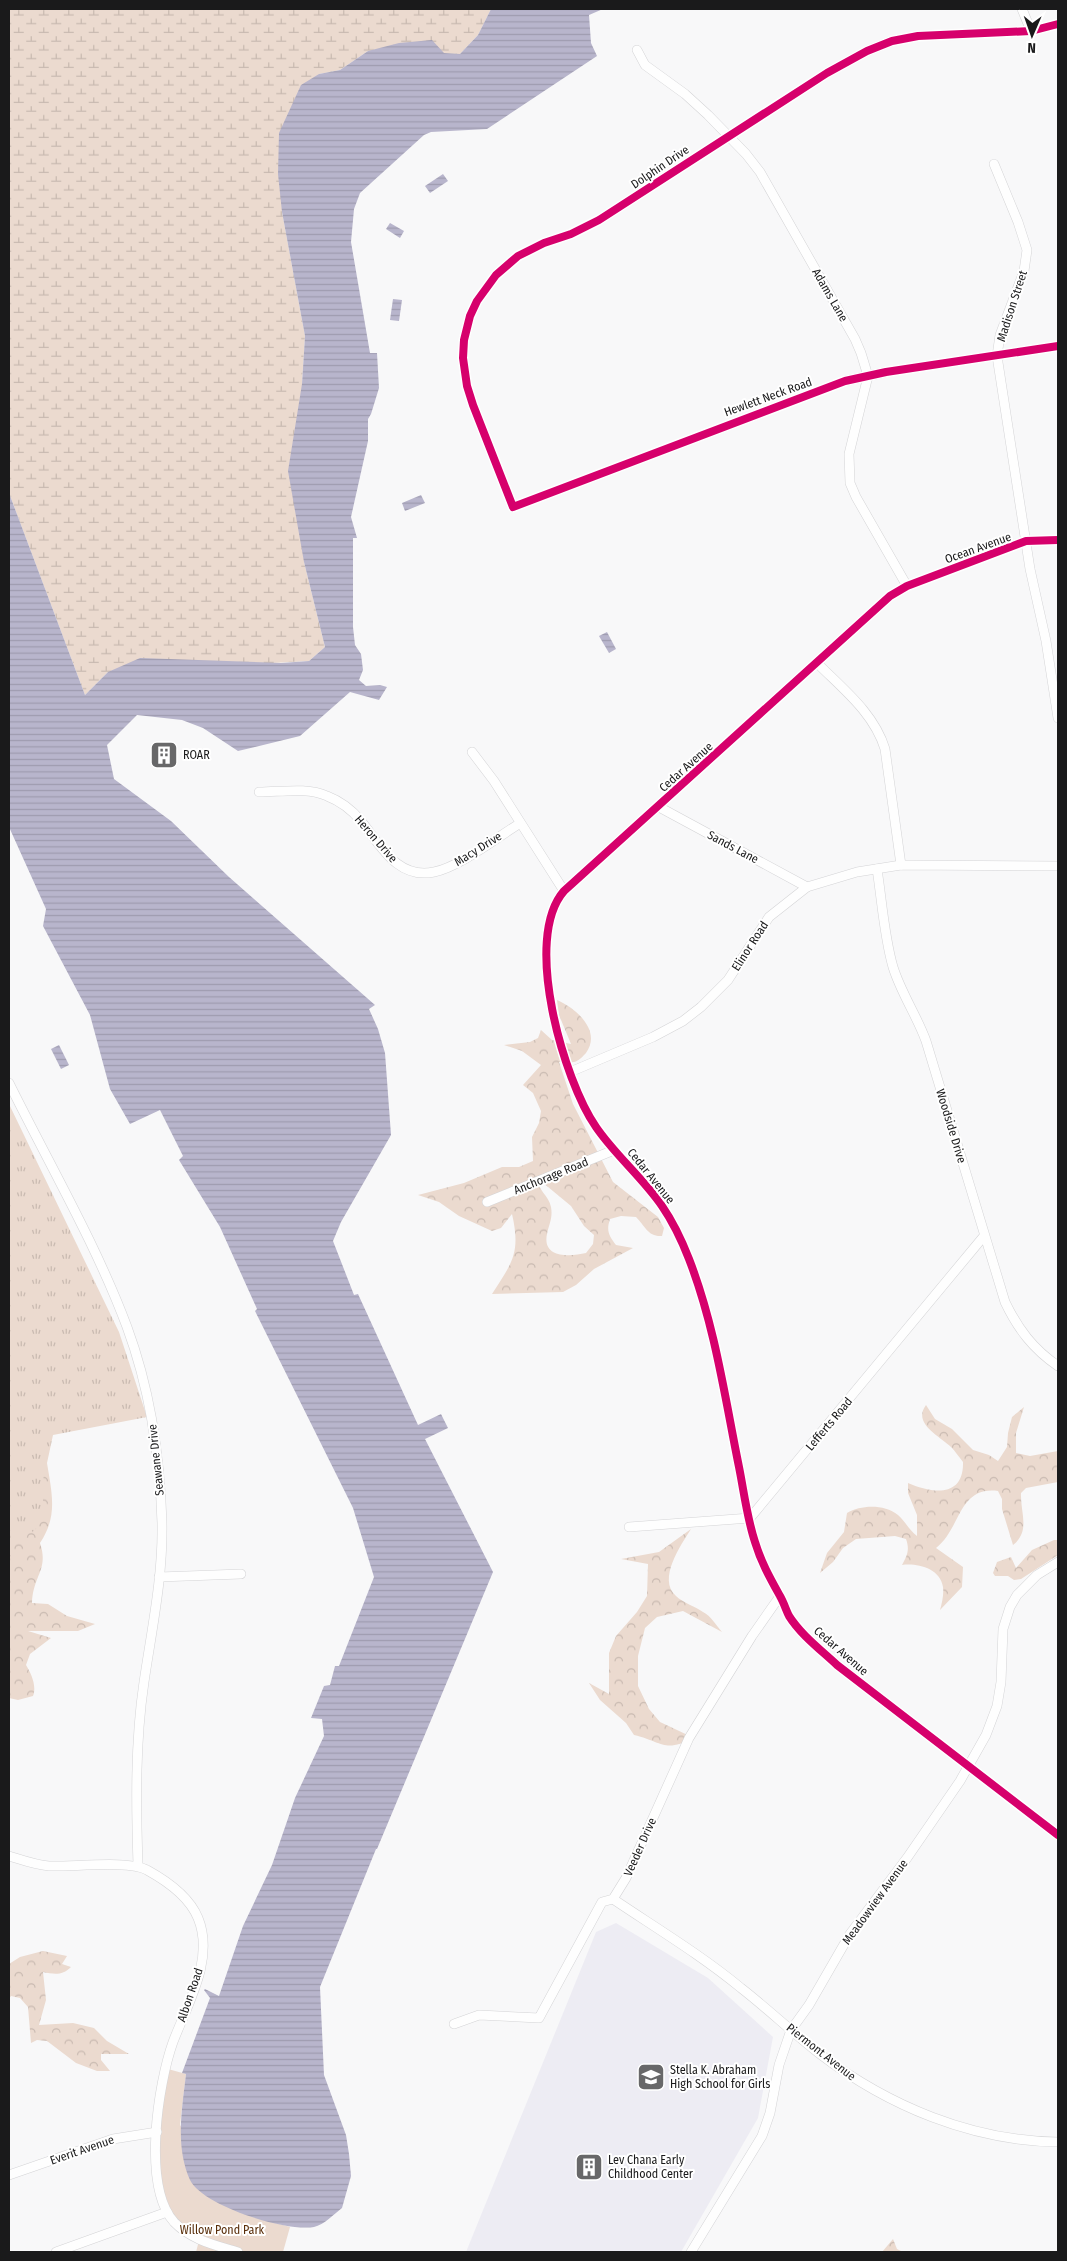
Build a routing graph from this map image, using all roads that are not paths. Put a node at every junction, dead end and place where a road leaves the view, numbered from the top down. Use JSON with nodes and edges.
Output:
{"nodes":[{"id":1,"x":1022,"y":9,"type":"edge"},
{"id":2,"x":1058,"y":24,"type":"edge"},
{"id":3,"x":1031,"y":31,"type":"junction"},
{"id":4,"x":637,"y":50,"type":"dead end"},
{"id":5,"x":729,"y":136,"type":"junction"},
{"id":6,"x":994,"y":164,"type":"dead end"},
{"id":7,"x":1058,"y":346,"type":"edge"},
{"id":8,"x":997,"y":356,"type":"junction"},
{"id":9,"x":868,"y":376,"type":"junction"},
{"id":10,"x":507,"y":492,"type":"joint"},
{"id":11,"x":1058,"y":540,"type":"edge"},
{"id":12,"x":1026,"y":541,"type":"junction"},
{"id":13,"x":907,"y":586,"type":"junction"},
{"id":14,"x":817,"y":663,"type":"junction"},
{"id":15,"x":1058,"y":718,"type":"edge"},
{"id":16,"x":472,"y":752,"type":"dead end"},
{"id":17,"x":260,"y":792,"type":"dead end"},
{"id":18,"x":659,"y":807,"type":"junction"},
{"id":19,"x":519,"y":824,"type":"junction"},
{"id":20,"x":900,"y":865,"type":"junction"},
{"id":21,"x":1058,"y":866,"type":"edge"},
{"id":22,"x":406,"y":869,"type":"joint"},
{"id":23,"x":877,"y":869,"type":"junction"},
{"id":24,"x":807,"y":887,"type":"junction"},
{"id":25,"x":564,"y":891,"type":"junction"},
{"id":26,"x":570,"y":1072,"type":"junction"},
{"id":27,"x":9,"y":1084,"type":"edge"},
{"id":28,"x":614,"y":1150,"type":"junction"},
{"id":29,"x":487,"y":1202,"type":"dead end"},
{"id":30,"x":984,"y":1236,"type":"junction"},
{"id":31,"x":1058,"y":1366,"type":"edge"},
{"id":32,"x":750,"y":1518,"type":"junction"},
{"id":33,"x":629,"y":1526,"type":"dead end"},
{"id":34,"x":1058,"y":1562,"type":"edge"},
{"id":35,"x":241,"y":1574,"type":"dead end"},
{"id":36,"x":159,"y":1577,"type":"junction"},
{"id":37,"x":780,"y":1596,"type":"junction"},
{"id":38,"x":968,"y":1766,"type":"junction"},
{"id":39,"x":1058,"y":1835,"type":"edge"},
{"id":40,"x":9,"y":1856,"type":"edge"},
{"id":41,"x":138,"y":1866,"type":"junction"},
{"id":42,"x":613,"y":1899,"type":"junction"},
{"id":43,"x":454,"y":2024,"type":"dead end"},
{"id":44,"x":791,"y":2030,"type":"junction"},
{"id":45,"x":157,"y":2132,"type":"junction"},
{"id":46,"x":1058,"y":2142,"type":"edge"},
{"id":47,"x":9,"y":2176,"type":"edge"},
{"id":48,"x":167,"y":2212,"type":"junction"},
{"id":49,"x":56,"y":2252,"type":"edge"},
{"id":50,"x":238,"y":2252,"type":"edge"},
{"id":51,"x":691,"y":2252,"type":"edge"}],
"edges":[{"from":1,"to":3,"type":"street"},
{"from":2,"to":3,"type":"street","name":"Dolphin Drive"},
{"from":3,"to":5,"type":"street","name":"Dolphin Drive"},
{"from":4,"to":5,"type":"street","name":"Adams Lane"},
{"from":5,"to":9,"type":"street","name":"Adams Lane"},
{"from":5,"to":10,"type":"street","name":"Dolphin Drive"},
{"from":6,"to":8,"type":"street","name":"Madison Street"},
{"from":7,"to":8,"type":"street","name":"Hewlett Neck Road"},
{"from":8,"to":9,"type":"street","name":"Hewlett Neck Road"},
{"from":8,"to":12,"type":"street","name":"Madison Street"},
{"from":9,"to":10,"type":"street","name":"Hewlett Neck Road"},
{"from":9,"to":13,"type":"street"},
{"from":11,"to":12,"type":"street","name":"Ocean Avenue"},
{"from":12,"to":13,"type":"street","name":"Ocean Avenue"},
{"from":12,"to":15,"type":"street","name":"Madison Street"},
{"from":13,"to":14,"type":"street","name":"Cedar Avenue"},
{"from":14,"to":18,"type":"street","name":"Cedar Avenue"},
{"from":14,"to":20,"type":"street"},
{"from":16,"to":19,"type":"street"},
{"from":17,"to":22,"type":"street","name":"Heron Drive"},
{"from":18,"to":24,"type":"street","name":"Sands Lane"},
{"from":18,"to":25,"type":"street","name":"Cedar Avenue"},
{"from":19,"to":22,"type":"street","name":"Macy Drive"},
{"from":19,"to":25,"type":"street"},
{"from":20,"to":21,"type":"street","name":"Elinor Road"},
{"from":20,"to":23,"type":"street","name":"Elinor Road"},
{"from":23,"to":24,"type":"street","name":"Elinor Road"},
{"from":23,"to":30,"type":"street","name":"Woodside Drive"},
{"from":24,"to":26,"type":"street","name":"Elinor Road"},
{"from":25,"to":26,"type":"street","name":"Cedar Avenue"},
{"from":26,"to":28,"type":"street","name":"Cedar Avenue"},
{"from":27,"to":36,"type":"street","name":"Seawane Drive"},
{"from":28,"to":29,"type":"street","name":"Anchorage Road"},
{"from":28,"to":32,"type":"street","name":"Cedar Avenue"},
{"from":30,"to":31,"type":"street","name":"Woodside Drive"},
{"from":30,"to":32,"type":"street","name":"Lefferts Road"},
{"from":32,"to":33,"type":"street"},
{"from":32,"to":37,"type":"street","name":"Cedar Avenue"},
{"from":34,"to":38,"type":"street","name":"Meadowview Avenue"},
{"from":35,"to":36,"type":"street"},
{"from":36,"to":41,"type":"street","name":"Seawane Drive"},
{"from":37,"to":38,"type":"street","name":"Cedar Avenue"},
{"from":37,"to":42,"type":"street","name":"Veeder Drive"},
{"from":38,"to":39,"type":"street","name":"Cedar Avenue"},
{"from":38,"to":44,"type":"street","name":"Meadowview Avenue"},
{"from":40,"to":41,"type":"street"},
{"from":41,"to":45,"type":"street","name":"Albon Road"},
{"from":42,"to":43,"type":"street","name":"Veeder Drive"},
{"from":42,"to":44,"type":"street","name":"Piermont Avenue"},
{"from":44,"to":46,"type":"street","name":"Piermont Avenue"},
{"from":44,"to":51,"type":"street","name":"Meadowview Avenue"},
{"from":45,"to":47,"type":"street","name":"Everit Avenue"},
{"from":45,"to":48,"type":"street","name":"Albon Road"},
{"from":48,"to":49,"type":"street"},
{"from":48,"to":50,"type":"street"}]}
